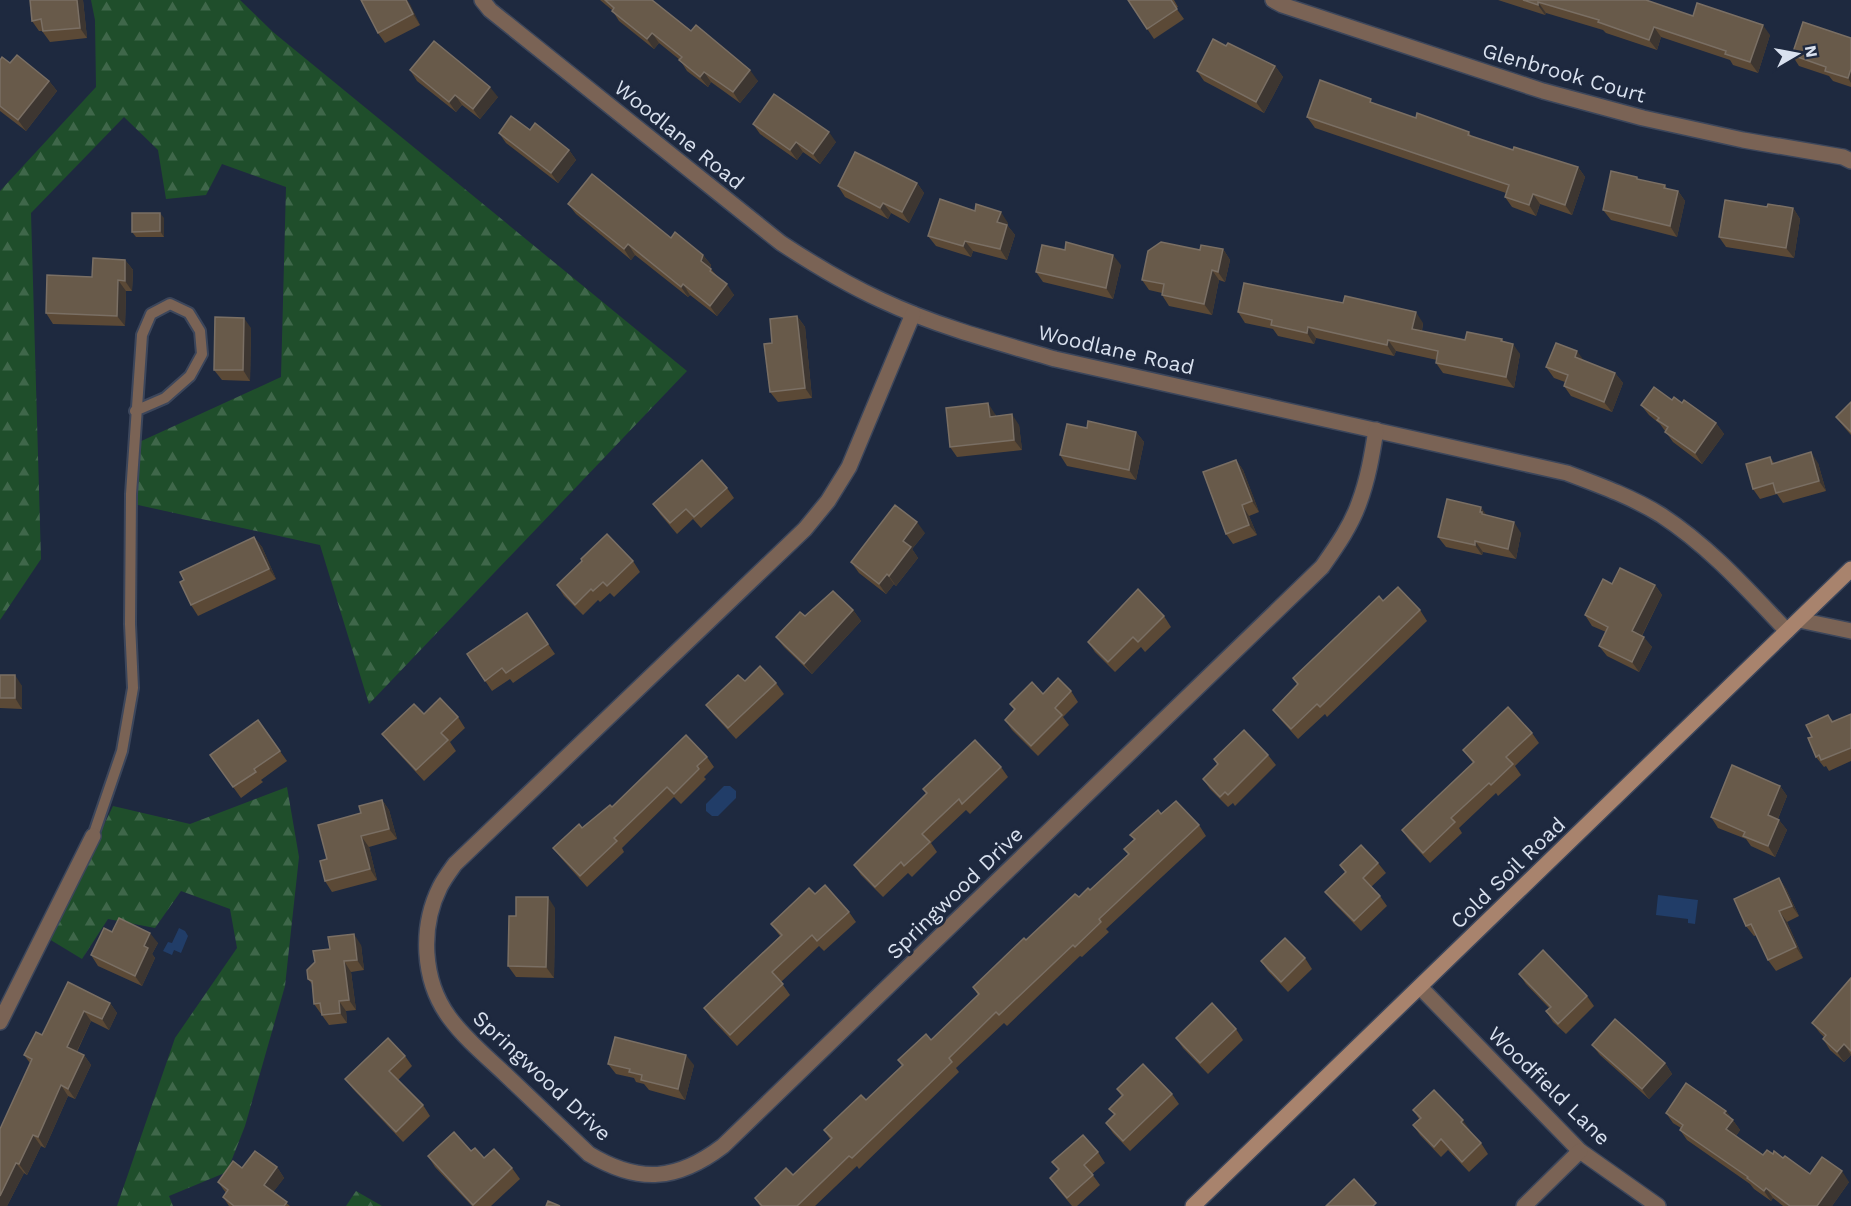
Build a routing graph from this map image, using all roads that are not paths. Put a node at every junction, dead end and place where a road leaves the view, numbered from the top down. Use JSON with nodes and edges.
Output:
{"nodes":[{"id":1,"x":482,"y":0,"type":"edge"},
{"id":2,"x":1273,"y":0,"type":"edge"},
{"id":3,"x":1851,"y":161,"type":"edge"},
{"id":4,"x":913,"y":314,"type":"junction"},
{"id":5,"x":135,"y":411,"type":"junction"},
{"id":6,"x":1376,"y":430,"type":"junction"},
{"id":7,"x":1851,"y":569,"type":"edge"},
{"id":8,"x":1799,"y":620,"type":"junction"},
{"id":9,"x":1787,"y":631,"type":"junction"},
{"id":10,"x":1851,"y":631,"type":"edge"},
{"id":11,"x":93,"y":836,"type":"joint"},
{"id":12,"x":1420,"y":987,"type":"junction"},
{"id":13,"x":0,"y":1022,"type":"edge"},
{"id":14,"x":1580,"y":1151,"type":"junction"},
{"id":15,"x":1193,"y":1206,"type":"edge"},
{"id":16,"x":1524,"y":1206,"type":"edge"},
{"id":17,"x":1658,"y":1206,"type":"edge"}],
"edges":[{"from":1,"to":4,"type":"street","name":"Woodlane Road"},
{"from":2,"to":3,"type":"street","name":"Glenbrook Court"},
{"from":4,"to":6,"type":"street","name":"Woodlane Road"},
{"from":4,"to":6,"type":"street","name":"Springwood Drive"},
{"from":5,"to":5,"type":"lane"},
{"from":5,"to":11,"type":"lane"},
{"from":6,"to":9,"type":"street","name":"Woodlane Road"},
{"from":7,"to":8,"type":"street","name":"Cold Soil Road"},
{"from":8,"to":9,"type":"street","name":"Cold Soil Road"},
{"from":8,"to":10,"type":"street"},
{"from":9,"to":12,"type":"street","name":"Cold Soil Road"},
{"from":11,"to":13,"type":"street"},
{"from":12,"to":14,"type":"street","name":"Woodfield Lane"},
{"from":12,"to":15,"type":"street","name":"Cold Soil Road"},
{"from":14,"to":16,"type":"street"},
{"from":14,"to":17,"type":"street","name":"Woodfield Lane"}]}
